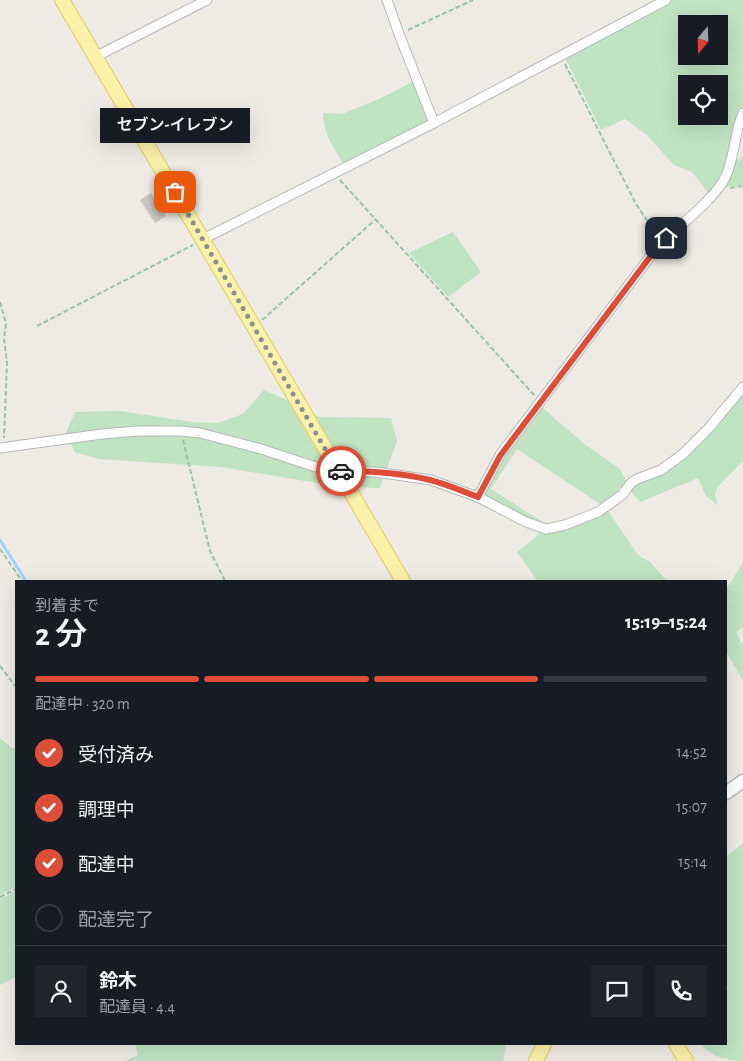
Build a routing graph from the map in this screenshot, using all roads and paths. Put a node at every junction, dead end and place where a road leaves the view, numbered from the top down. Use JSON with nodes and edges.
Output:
{"nodes":[{"id":1,"x":62,"y":0,"type":"edge"},
{"id":2,"x":207,"y":0,"type":"edge"},
{"id":3,"x":387,"y":0,"type":"edge"},
{"id":4,"x":473,"y":0,"type":"edge"},
{"id":5,"x":666,"y":0,"type":"edge"},
{"id":6,"x":399,"y":34,"type":"junction"},
{"id":7,"x":561,"y":56,"type":"junction"},
{"id":8,"x":95,"y":57,"type":"junction"},
{"id":9,"x":743,"y":113,"type":"edge"},
{"id":10,"x":434,"y":123,"type":"junction"},
{"id":11,"x":334,"y":173,"type":"junction"},
{"id":12,"x":376,"y":219,"type":"junction"},
{"id":13,"x":203,"y":239,"type":"junction"},
{"id":14,"x":662,"y":242,"type":"junction"},
{"id":15,"x":0,"y":302,"type":"edge"},
{"id":16,"x":37,"y":326,"type":"dead end"},
{"id":17,"x":254,"y":327,"type":"junction"},
{"id":18,"x":743,"y":387,"type":"edge"},
{"id":19,"x":540,"y":403,"type":"junction"},
{"id":20,"x":181,"y":431,"type":"junction"},
{"id":21,"x":2,"y":448,"type":"edge"},
{"id":22,"x":338,"y":471,"type":"junction"},
{"id":23,"x":478,"y":497,"type":"junction"},
{"id":24,"x":0,"y":549,"type":"edge"},
{"id":25,"x":21,"y":580,"type":"edge"},
{"id":26,"x":224,"y":580,"type":"edge"},
{"id":27,"x":402,"y":580,"type":"edge"},
{"id":28,"x":0,"y":666,"type":"edge"},
{"id":29,"x":15,"y":685,"type":"edge"},
{"id":30,"x":743,"y":780,"type":"edge"},
{"id":31,"x":727,"y":792,"type":"edge"},
{"id":32,"x":15,"y":890,"type":"edge"},
{"id":33,"x":0,"y":897,"type":"edge"},
{"id":34,"x":544,"y":1045,"type":"edge"},
{"id":35,"x":677,"y":1045,"type":"edge"},
{"id":36,"x":536,"y":1061,"type":"edge"},
{"id":37,"x":686,"y":1061,"type":"edge"}],
"edges":[{"from":1,"to":8,"type":"main road"},
{"from":2,"to":8,"type":"street"},
{"from":3,"to":6,"type":"street"},
{"from":4,"to":6,"type":"path"},
{"from":5,"to":7,"type":"street"},
{"from":6,"to":10,"type":"street"},
{"from":7,"to":10,"type":"street"},
{"from":7,"to":14,"type":"path"},
{"from":8,"to":13,"type":"main road"},
{"from":9,"to":14,"type":"street"},
{"from":10,"to":11,"type":"street"},
{"from":11,"to":12,"type":"path"},
{"from":11,"to":13,"type":"street"},
{"from":12,"to":17,"type":"path"},
{"from":12,"to":19,"type":"path"},
{"from":13,"to":16,"type":"path"},
{"from":13,"to":17,"type":"main road"},
{"from":14,"to":19,"type":"street"},
{"from":15,"to":21,"type":"path"},
{"from":17,"to":22,"type":"main road"},
{"from":18,"to":23,"type":"street"},
{"from":19,"to":23,"type":"street"},
{"from":20,"to":21,"type":"street"},
{"from":20,"to":22,"type":"street"},
{"from":20,"to":26,"type":"path"},
{"from":22,"to":23,"type":"street"},
{"from":22,"to":27,"type":"main road"},
{"from":24,"to":25,"type":"path"},
{"from":28,"to":29,"type":"path"},
{"from":30,"to":31,"type":"street"},
{"from":32,"to":33,"type":"path"},
{"from":34,"to":36,"type":"main road"},
{"from":35,"to":37,"type":"main road"}]}
